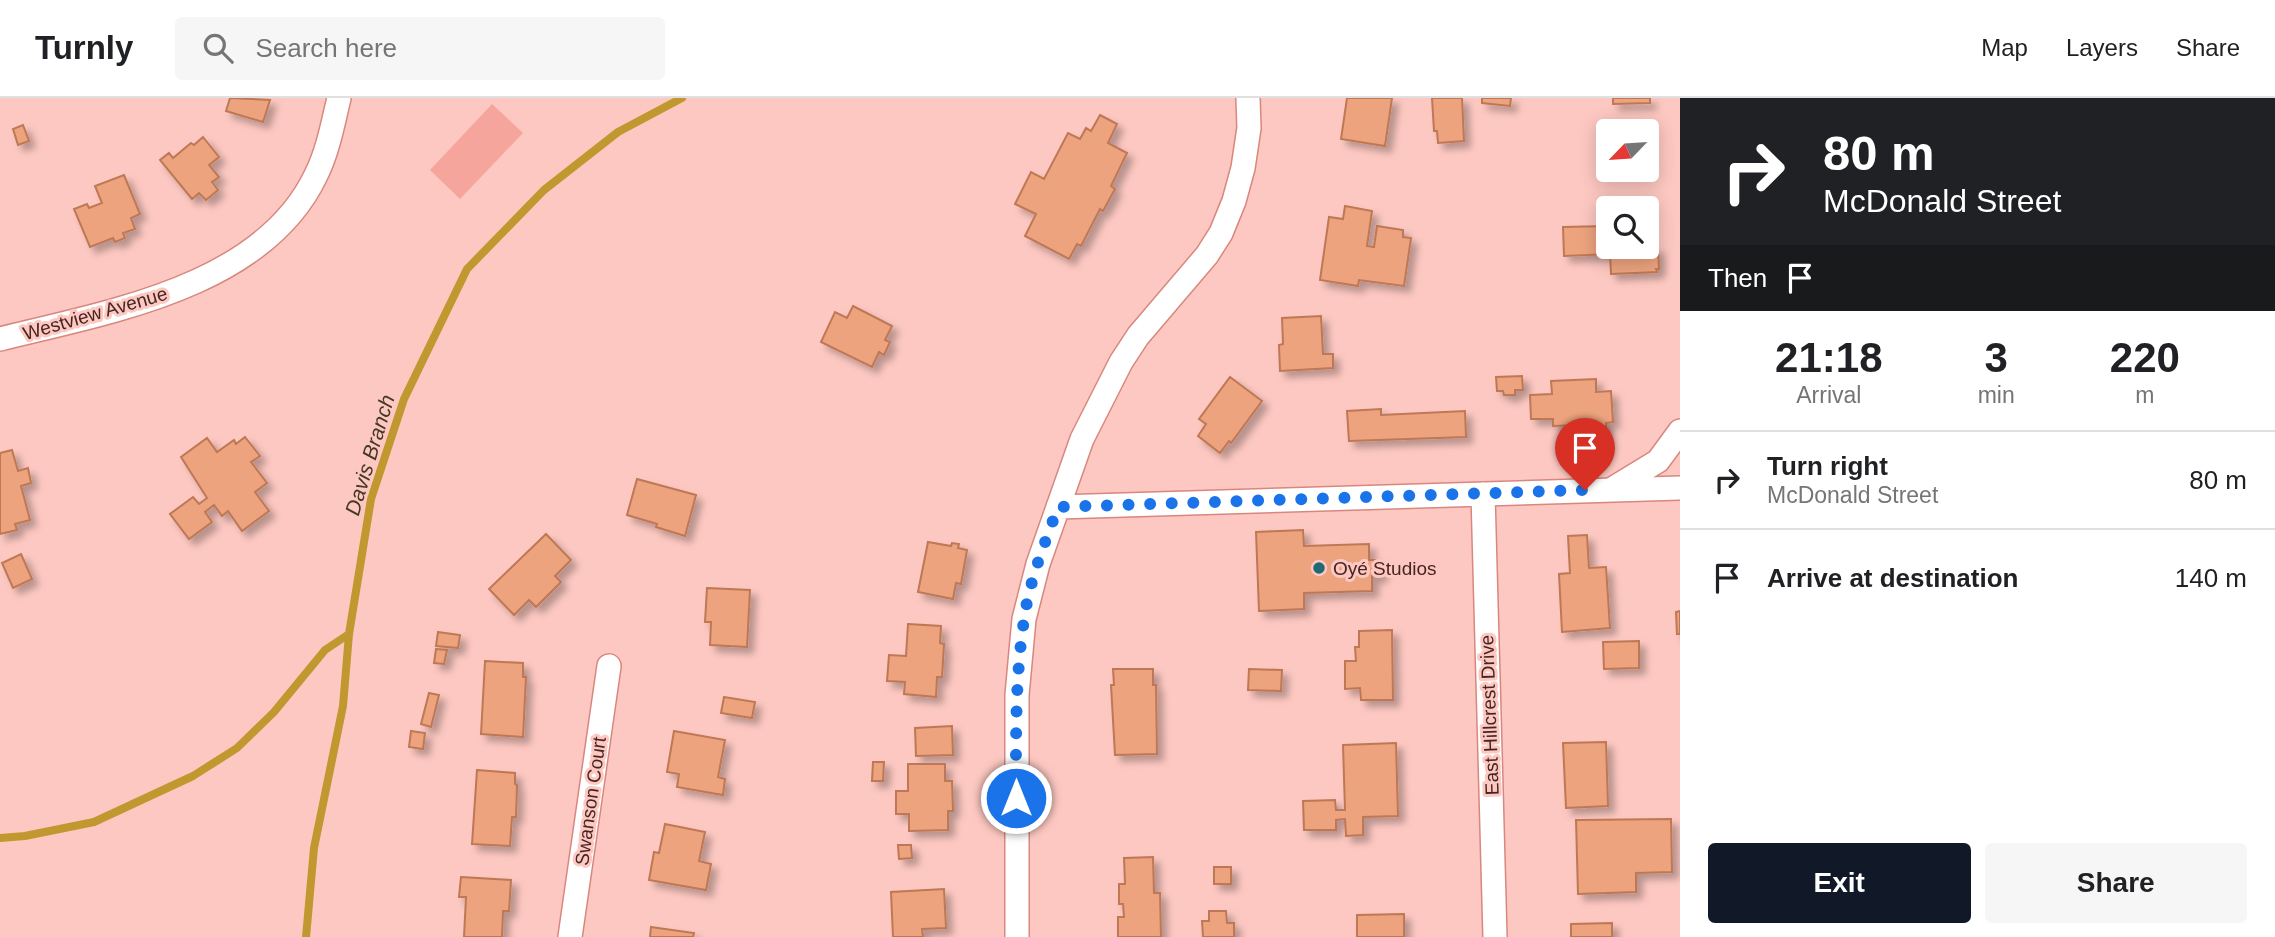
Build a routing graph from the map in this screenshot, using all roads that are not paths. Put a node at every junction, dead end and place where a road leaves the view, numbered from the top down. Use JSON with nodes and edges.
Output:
{"nodes":[{"id":1,"x":339,"y":98,"type":"edge"},
{"id":2,"x":1248,"y":98,"type":"edge"},
{"id":3,"x":0,"y":339,"type":"edge"},
{"id":4,"x":1680,"y":431,"type":"edge"},
{"id":5,"x":1680,"y":488,"type":"edge"},
{"id":6,"x":1611,"y":489,"type":"junction"},
{"id":7,"x":1483,"y":494,"type":"junction"},
{"id":8,"x":1058,"y":507,"type":"junction"},
{"id":9,"x":609,"y":666,"type":"dead end"},
{"id":10,"x":570,"y":937,"type":"edge"},
{"id":11,"x":1017,"y":937,"type":"edge"},
{"id":12,"x":1495,"y":937,"type":"edge"}],
"edges":[{"from":1,"to":3,"type":"street","name":"Westview Avenue"},
{"from":2,"to":8,"type":"street"},
{"from":4,"to":6,"type":"street"},
{"from":5,"to":6,"type":"street"},
{"from":6,"to":7,"type":"street"},
{"from":7,"to":8,"type":"street"},
{"from":7,"to":12,"type":"street","name":"East Hillcrest Drive"},
{"from":8,"to":11,"type":"street"},
{"from":9,"to":10,"type":"street","name":"Swanson Court"}]}
